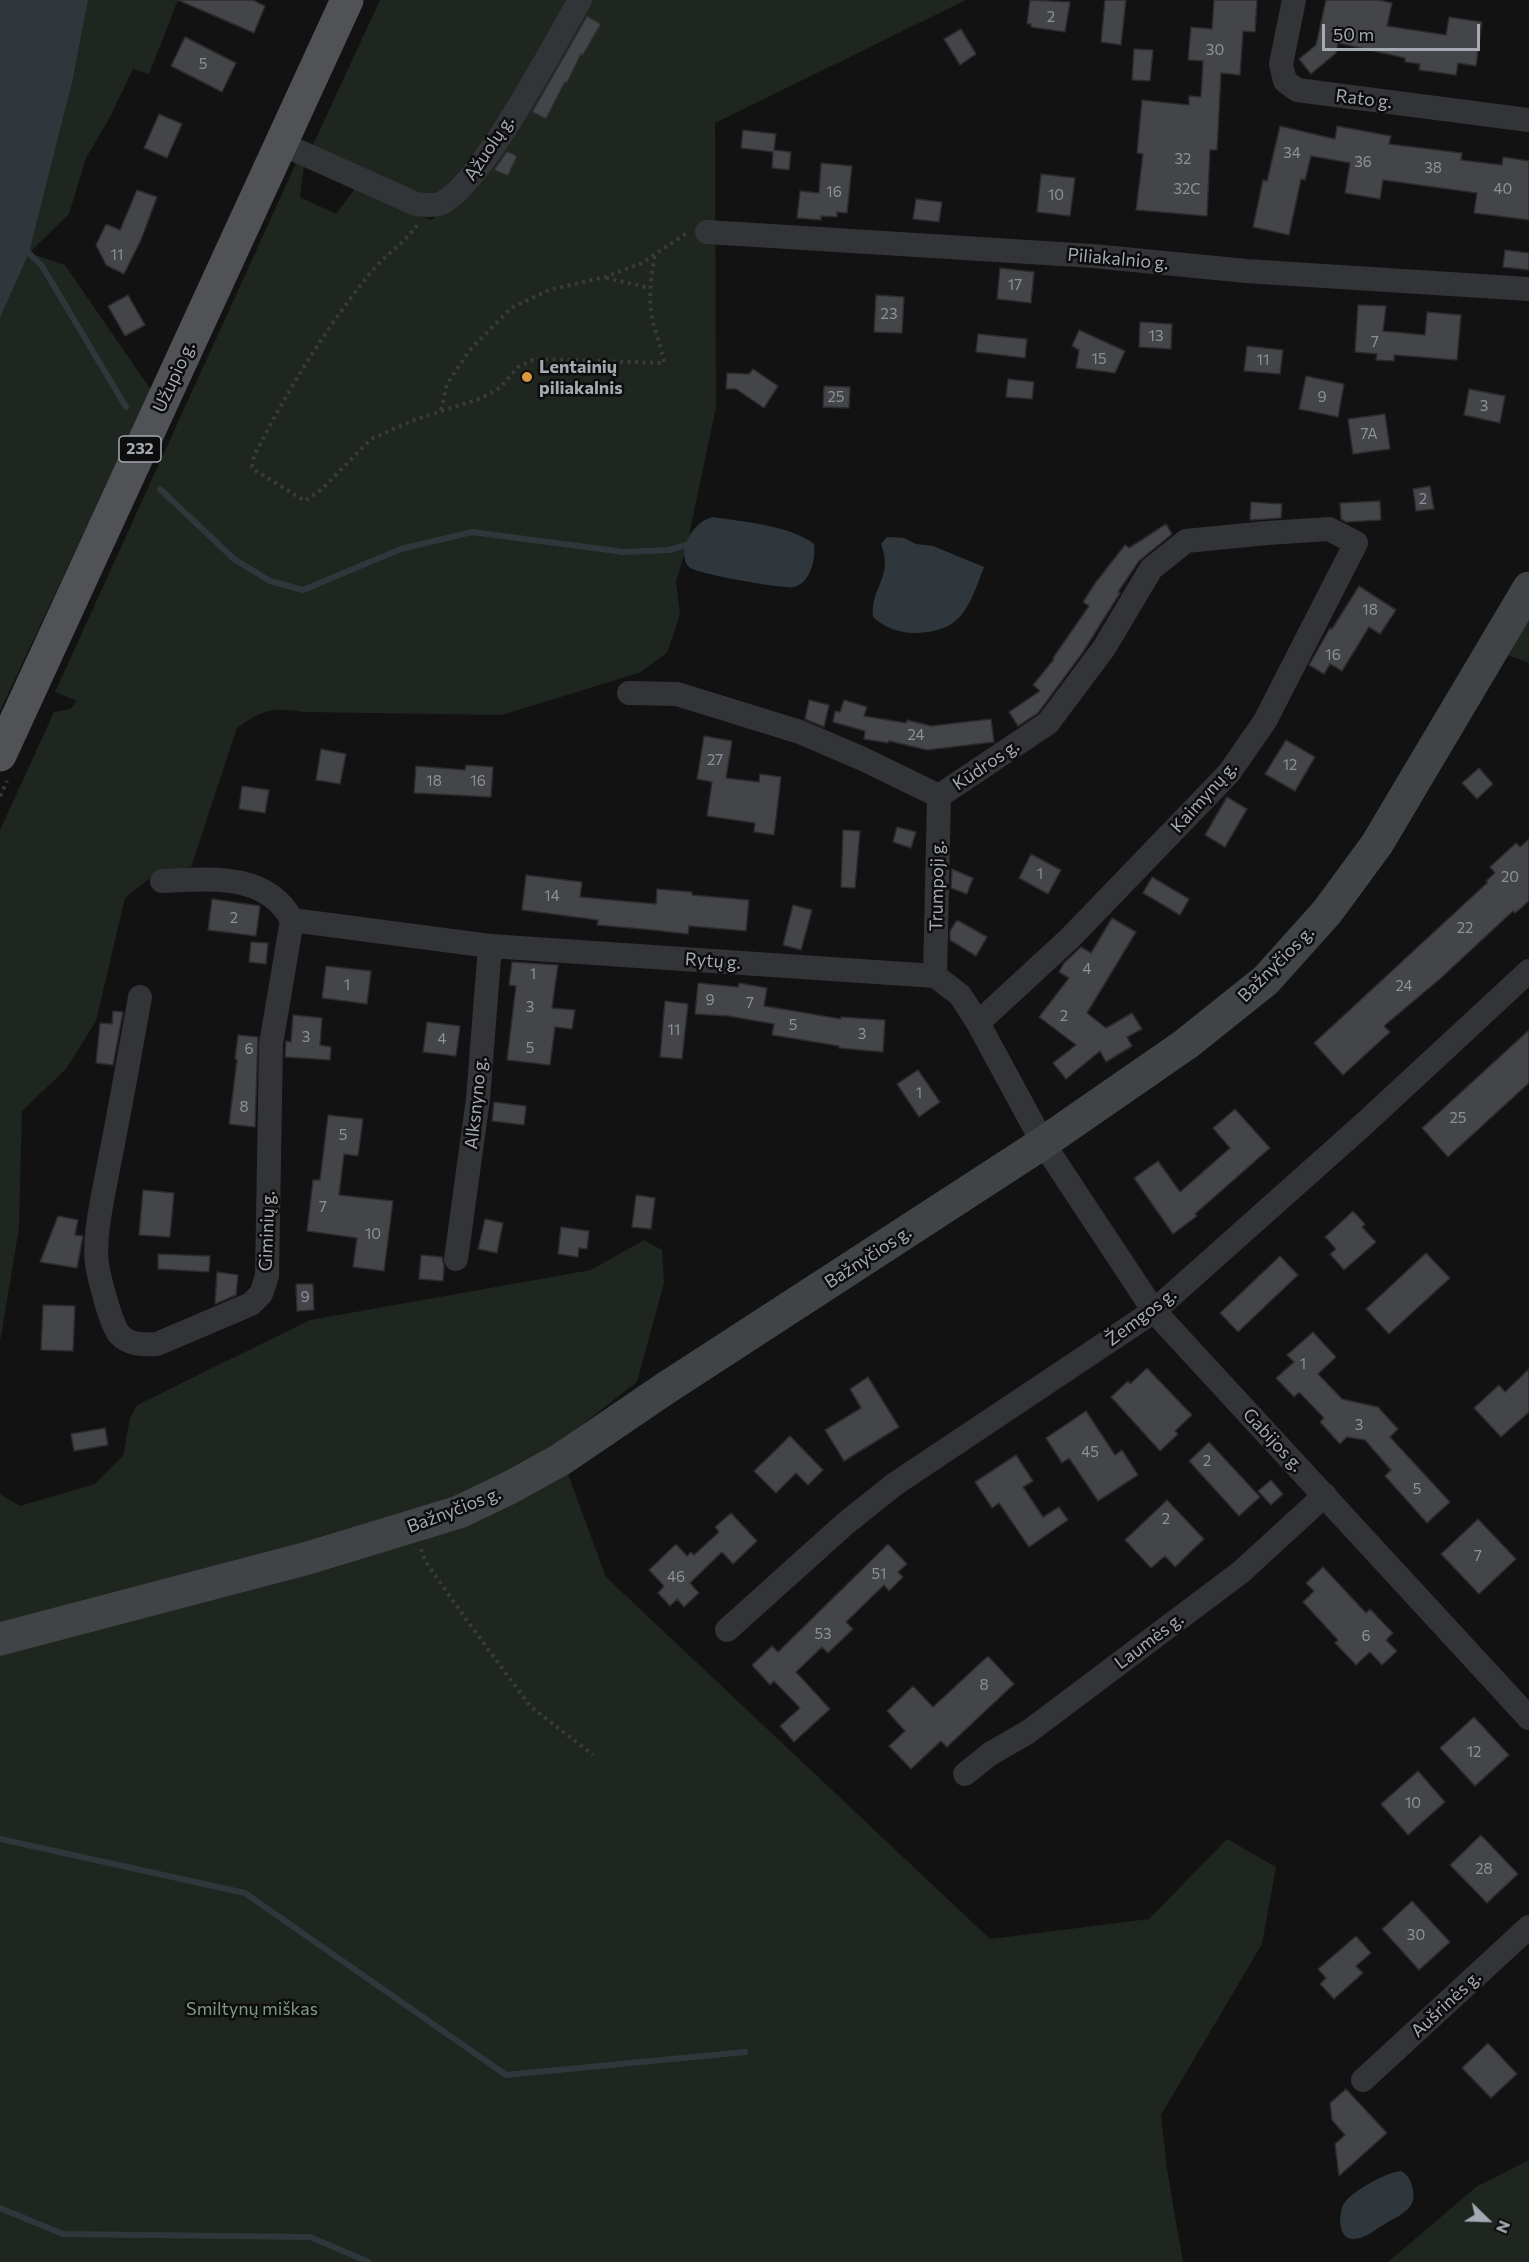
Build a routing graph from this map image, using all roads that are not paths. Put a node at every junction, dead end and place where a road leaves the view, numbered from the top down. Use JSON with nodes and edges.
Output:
{"nodes":[{"id":1,"x":347,"y":0,"type":"edge"},
{"id":2,"x":580,"y":0,"type":"edge"},
{"id":3,"x":1294,"y":0,"type":"edge"},
{"id":4,"x":1529,"y":120,"type":"edge"},
{"id":5,"x":282,"y":144,"type":"junction"},
{"id":6,"x":707,"y":232,"type":"road end"},
{"id":7,"x":1529,"y":289,"type":"edge"},
{"id":8,"x":1267,"y":533,"type":"joint"},
{"id":9,"x":1529,"y":588,"type":"edge"},
{"id":10,"x":629,"y":693,"type":"dead end"},
{"id":11,"x":0,"y":754,"type":"edge"},
{"id":12,"x":939,"y":796,"type":"junction"},
{"id":13,"x":162,"y":880,"type":"dead end"},
{"id":14,"x":292,"y":920,"type":"junction"},
{"id":15,"x":490,"y":946,"type":"junction"},
{"id":16,"x":1529,"y":971,"type":"edge"},
{"id":17,"x":935,"y":976,"type":"junction"},
{"id":18,"x":140,"y":998,"type":"dead end"},
{"id":19,"x":978,"y":1023,"type":"junction"},
{"id":20,"x":1043,"y":1143,"type":"junction"},
{"id":21,"x":456,"y":1259,"type":"dead end"},
{"id":22,"x":1154,"y":1311,"type":"junction"},
{"id":23,"x":1325,"y":1495,"type":"junction"},
{"id":24,"x":727,"y":1630,"type":"dead end"},
{"id":25,"x":0,"y":1639,"type":"edge"},
{"id":26,"x":1529,"y":1718,"type":"edge"},
{"id":27,"x":964,"y":1774,"type":"dead end"},
{"id":28,"x":1529,"y":1927,"type":"edge"},
{"id":29,"x":1363,"y":2080,"type":"dead end"}],
"edges":[{"from":1,"to":5,"type":"main road","name":"Užupio g.","number":"232"},
{"from":2,"to":5,"type":"street","name":"Ąžuolų g."},
{"from":3,"to":4,"type":"street","name":"Rato g."},
{"from":5,"to":11,"type":"main road","name":"Užupio g.","number":"232"},
{"from":6,"to":7,"type":"street","name":"Piliakalnio g."},
{"from":8,"to":12,"type":"street","name":"Kūdros g."},
{"from":8,"to":19,"type":"street","name":"Kaimynų g."},
{"from":9,"to":20,"type":"main road","name":"Bažnyčios g."},
{"from":10,"to":12,"type":"street","name":"Kūdros g."},
{"from":12,"to":17,"type":"street","name":"Trumpoji g."},
{"from":13,"to":14,"type":"street"},
{"from":14,"to":15,"type":"street","name":"Rytų g."},
{"from":14,"to":18,"type":"street","name":"Giminių g."},
{"from":15,"to":17,"type":"street","name":"Rytų g."},
{"from":15,"to":21,"type":"street","name":"Alksnyno g."},
{"from":16,"to":22,"type":"street","name":"Žemgos g."},
{"from":17,"to":19,"type":"street"},
{"from":19,"to":20,"type":"street"},
{"from":20,"to":22,"type":"street","name":"Gabijos g."},
{"from":20,"to":25,"type":"main road","name":"Bažnyčios g."},
{"from":22,"to":23,"type":"street","name":"Gabijos g."},
{"from":22,"to":24,"type":"street","name":"Žemgos g."},
{"from":23,"to":26,"type":"street","name":"Gabijos g."},
{"from":23,"to":27,"type":"street","name":"Laumės g."},
{"from":28,"to":29,"type":"street","name":"Aušrinės g."}]}
